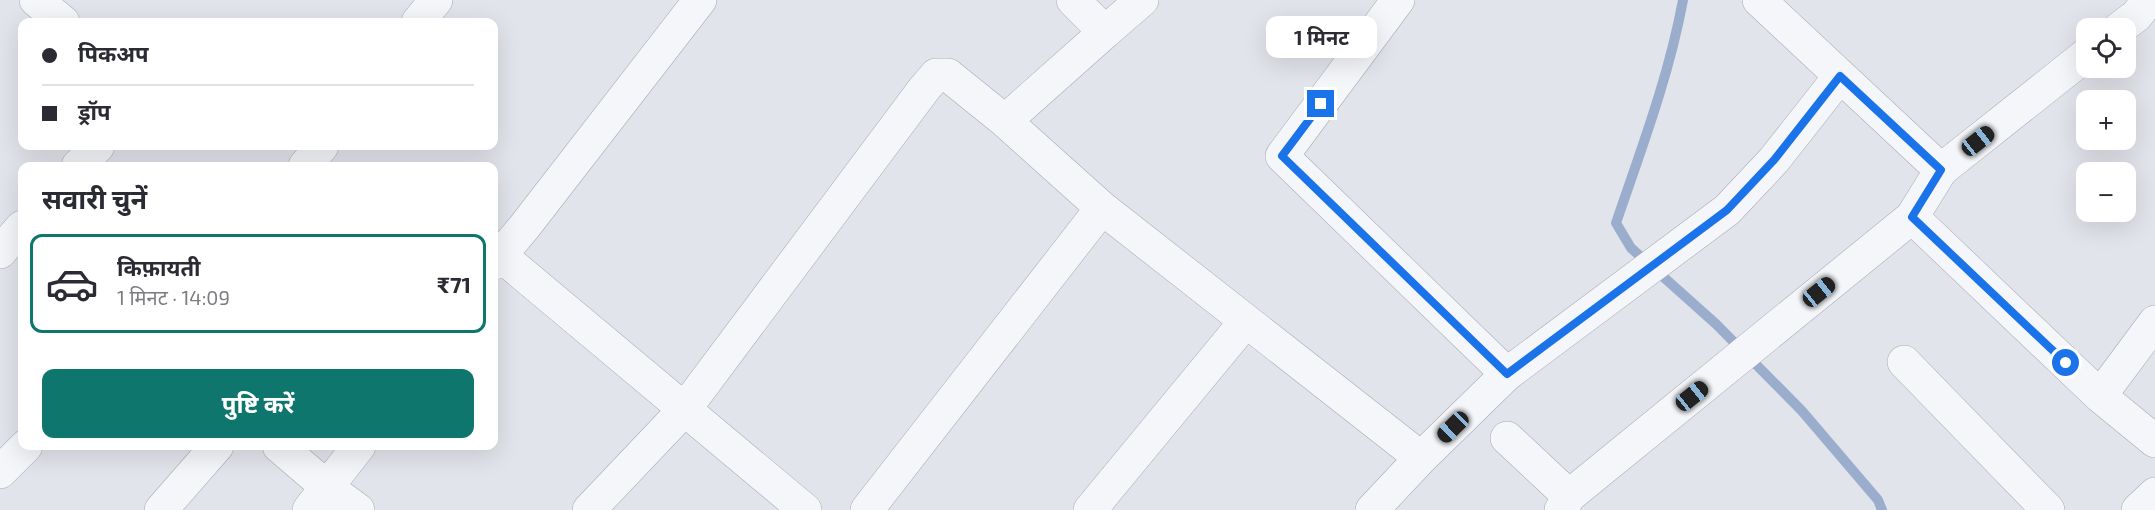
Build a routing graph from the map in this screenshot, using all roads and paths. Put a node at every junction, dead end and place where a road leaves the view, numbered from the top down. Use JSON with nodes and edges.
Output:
{"nodes":[{"id":1,"x":436,"y":0,"type":"edge"},
{"id":2,"x":700,"y":0,"type":"edge"},
{"id":3,"x":1073,"y":0,"type":"edge"},
{"id":4,"x":1142,"y":0,"type":"edge"},
{"id":5,"x":1398,"y":0,"type":"edge"},
{"id":6,"x":1759,"y":0,"type":"edge"},
{"id":7,"x":2149,"y":0,"type":"edge"},
{"id":8,"x":421,"y":18,"type":"edge"},
{"id":9,"x":2133,"y":18,"type":"edge"},
{"id":10,"x":1105,"y":32,"type":"junction"},
{"id":11,"x":2076,"y":63,"type":"edge"},
{"id":12,"x":1840,"y":76,"type":"junction"},
{"id":13,"x":1005,"y":121,"type":"junction"},
{"id":14,"x":94,"y":150,"type":"edge"},
{"id":15,"x":319,"y":150,"type":"edge"},
{"id":16,"x":82,"y":162,"type":"edge"},
{"id":17,"x":308,"y":162,"type":"edge"},
{"id":18,"x":1941,"y":170,"type":"junction"},
{"id":19,"x":1102,"y":208,"type":"junction"},
{"id":20,"x":1912,"y":217,"type":"junction"},
{"id":21,"x":18,"y":232,"type":"edge"},
{"id":22,"x":0,"y":252,"type":"edge"},
{"id":23,"x":498,"y":258,"type":"edge"},
{"id":24,"x":498,"y":260,"type":"edge"},
{"id":25,"x":1246,"y":321,"type":"junction"},
{"id":26,"x":2155,"y":322,"type":"edge"},
{"id":27,"x":1904,"y":362,"type":"dead end"},
{"id":28,"x":1507,"y":374,"type":"junction"},
{"id":29,"x":2100,"y":396,"type":"junction"},
{"id":30,"x":684,"y":410,"type":"junction"},
{"id":31,"x":1507,"y":438,"type":"dead end"},
{"id":32,"x":2155,"y":441,"type":"edge"},
{"id":33,"x":22,"y":450,"type":"edge"},
{"id":34,"x":213,"y":450,"type":"edge"},
{"id":35,"x":282,"y":450,"type":"edge"},
{"id":36,"x":356,"y":450,"type":"edge"},
{"id":37,"x":1421,"y":458,"type":"junction"},
{"id":38,"x":0,"y":472,"type":"edge"},
{"id":39,"x":2155,"y":494,"type":"edge"},
{"id":40,"x":318,"y":499,"type":"edge"},
{"id":41,"x":1565,"y":503,"type":"edge"},
{"id":42,"x":160,"y":510,"type":"edge"},
{"id":43,"x":358,"y":510,"type":"edge"},
{"id":44,"x":589,"y":510,"type":"edge"},
{"id":45,"x":805,"y":510,"type":"edge"},
{"id":46,"x":867,"y":510,"type":"edge"},
{"id":47,"x":1090,"y":510,"type":"edge"},
{"id":48,"x":1372,"y":510,"type":"edge"},
{"id":49,"x":2048,"y":510,"type":"edge"},
{"id":50,"x":2138,"y":510,"type":"edge"}],
"edges":[{"from":1,"to":8,"type":"street"},
{"from":2,"to":23,"type":"street"},
{"from":3,"to":10,"type":"street"},
{"from":4,"to":10,"type":"street"},
{"from":5,"to":28,"type":"street"},
{"from":6,"to":12,"type":"street"},
{"from":7,"to":9,"type":"street"},
{"from":10,"to":13,"type":"street"},
{"from":11,"to":18,"type":"street"},
{"from":12,"to":18,"type":"street"},
{"from":12,"to":28,"type":"street"},
{"from":13,"to":19,"type":"street"},
{"from":13,"to":30,"type":"street"},
{"from":14,"to":16,"type":"street"},
{"from":15,"to":17,"type":"street"},
{"from":18,"to":20,"type":"street"},
{"from":19,"to":25,"type":"street"},
{"from":19,"to":46,"type":"street"},
{"from":20,"to":29,"type":"street"},
{"from":20,"to":41,"type":"street"},
{"from":21,"to":22,"type":"street"},
{"from":24,"to":30,"type":"street"},
{"from":25,"to":37,"type":"street"},
{"from":25,"to":47,"type":"street"},
{"from":26,"to":29,"type":"street"},
{"from":27,"to":49,"type":"street"},
{"from":28,"to":37,"type":"street"},
{"from":29,"to":32,"type":"street"},
{"from":30,"to":44,"type":"street"},
{"from":30,"to":45,"type":"street"},
{"from":31,"to":41,"type":"street"},
{"from":33,"to":38,"type":"street"},
{"from":34,"to":42,"type":"street"},
{"from":35,"to":40,"type":"street"},
{"from":36,"to":40,"type":"street"},
{"from":37,"to":48,"type":"street"},
{"from":39,"to":50,"type":"street"},
{"from":40,"to":43,"type":"street"}]}
